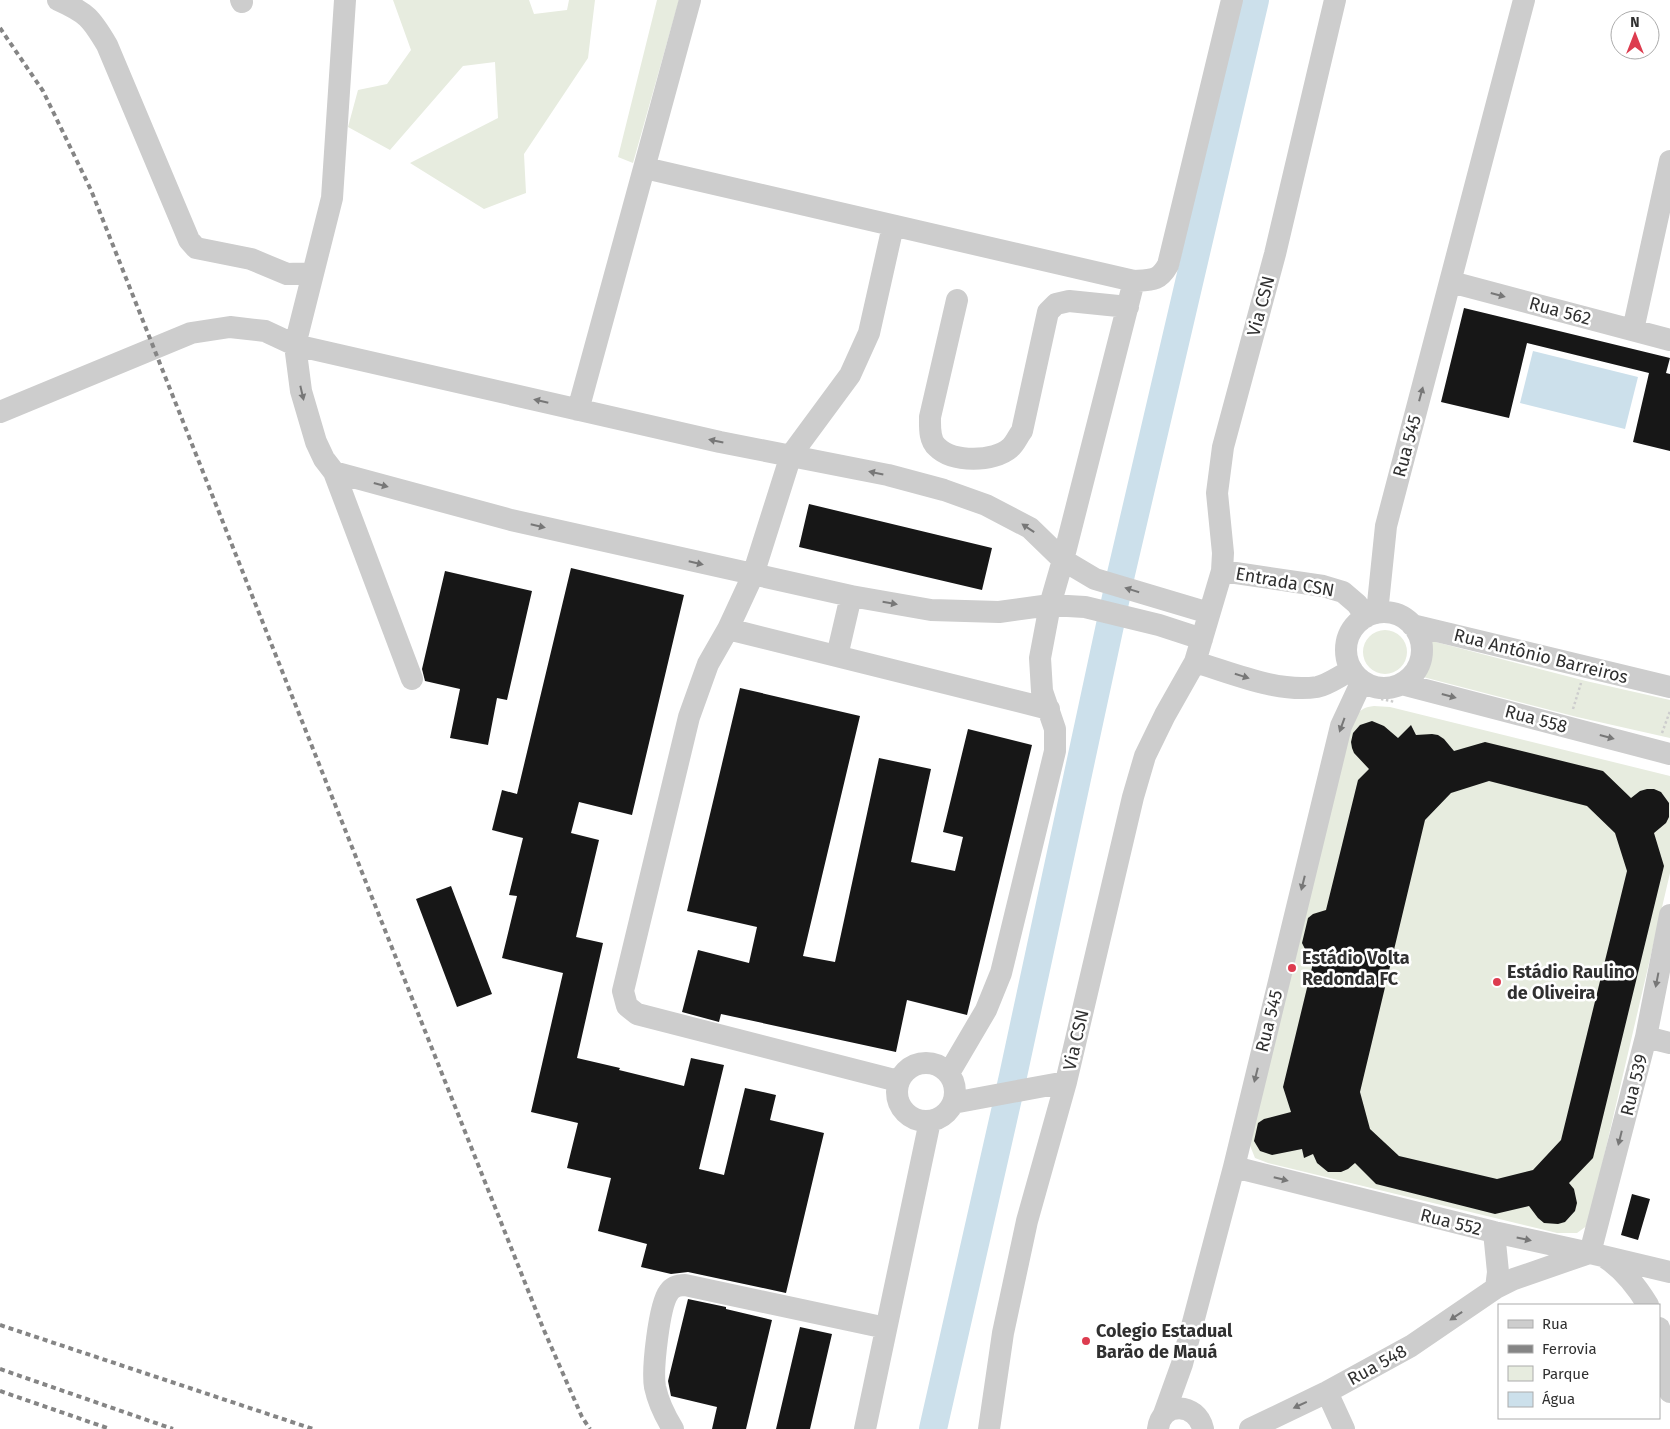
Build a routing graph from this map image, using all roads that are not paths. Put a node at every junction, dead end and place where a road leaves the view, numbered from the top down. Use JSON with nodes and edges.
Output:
{"nodes":[{"id":1,"x":58,"y":0,"type":"edge"},
{"id":2,"x":345,"y":0,"type":"edge"},
{"id":3,"x":690,"y":0,"type":"edge"},
{"id":4,"x":1232,"y":0,"type":"edge"},
{"id":5,"x":1335,"y":0,"type":"edge"},
{"id":6,"x":1524,"y":0,"type":"edge"},
{"id":7,"x":1670,"y":161,"type":"edge"},
{"id":8,"x":645,"y":168,"type":"junction"},
{"id":9,"x":893,"y":226,"type":"junction"},
{"id":10,"x":313,"y":273,"type":"junction"},
{"id":11,"x":1134,"y":281,"type":"junction"},
{"id":12,"x":1451,"y":282,"type":"junction"},
{"id":13,"x":957,"y":300,"type":"dead end"},
{"id":14,"x":1128,"y":306,"type":"junction"},
{"id":15,"x":1633,"y":330,"type":"junction"},
{"id":16,"x":1670,"y":340,"type":"edge"},
{"id":17,"x":295,"y":345,"type":"junction"},
{"id":18,"x":578,"y":410,"type":"junction"},
{"id":19,"x":0,"y":412,"type":"edge"},
{"id":20,"x":791,"y":455,"type":"junction"},
{"id":21,"x":334,"y":472,"type":"junction"},
{"id":22,"x":1063,"y":560,"type":"junction"},
{"id":23,"x":1222,"y":571,"type":"junction"},
{"id":24,"x":753,"y":575,"type":"junction"},
{"id":25,"x":851,"y":596,"type":"junction"},
{"id":26,"x":1050,"y":605,"type":"junction"},
{"id":27,"x":1209,"y":613,"type":"junction"},
{"id":28,"x":1372,"y":615,"type":"junction"},
{"id":29,"x":1412,"y":625,"type":"junction"},
{"id":30,"x":728,"y":629,"type":"junction"},
{"id":31,"x":1202,"y":639,"type":"junction"},
{"id":32,"x":837,"y":656,"type":"junction"},
{"id":33,"x":1195,"y":662,"type":"junction"},
{"id":34,"x":1357,"y":675,"type":"junction"},
{"id":35,"x":412,"y":679,"type":"dead end"},
{"id":36,"x":1402,"y":684,"type":"junction"},
{"id":37,"x":1670,"y":687,"type":"edge"},
{"id":38,"x":1049,"y":709,"type":"junction"},
{"id":39,"x":1670,"y":754,"type":"edge"},
{"id":40,"x":1670,"y":915,"type":"edge"},
{"id":41,"x":1646,"y":1037,"type":"junction"},
{"id":42,"x":1670,"y":1043,"type":"edge"},
{"id":43,"x":949,"y":1073,"type":"junction"},
{"id":44,"x":898,"y":1081,"type":"junction"},
{"id":45,"x":1056,"y":1084,"type":"junction"},
{"id":46,"x":953,"y":1103,"type":"junction"},
{"id":47,"x":930,"y":1121,"type":"junction"},
{"id":48,"x":1234,"y":1167,"type":"junction"},
{"id":49,"x":1494,"y":1232,"type":"junction"},
{"id":50,"x":1597,"y":1254,"type":"junction"},
{"id":51,"x":1670,"y":1272,"type":"edge"},
{"id":52,"x":1496,"y":1288,"type":"junction"},
{"id":53,"x":1647,"y":1304,"type":"edge"},
{"id":54,"x":886,"y":1328,"type":"junction"},
{"id":55,"x":1660,"y":1332,"type":"edge"},
{"id":56,"x":1182,"y":1364,"type":"junction"},
{"id":57,"x":1327,"y":1392,"type":"junction"},
{"id":58,"x":1670,"y":1392,"type":"edge"},
{"id":59,"x":1161,"y":1422,"type":"edge"},
{"id":60,"x":1202,"y":1422,"type":"edge"},
{"id":61,"x":673,"y":1429,"type":"edge"},
{"id":62,"x":865,"y":1429,"type":"edge"},
{"id":63,"x":989,"y":1429,"type":"edge"},
{"id":64,"x":1250,"y":1429,"type":"edge"},
{"id":65,"x":1344,"y":1429,"type":"edge"}],
"edges":[{"from":1,"to":10,"type":"street"},
{"from":2,"to":10,"type":"street"},
{"from":3,"to":8,"type":"street"},
{"from":4,"to":11,"type":"street"},
{"from":5,"to":23,"type":"street","name":"Via CSN"},
{"from":6,"to":12,"type":"street","name":"Rua 545"},
{"from":7,"to":15,"type":"street"},
{"from":8,"to":9,"type":"street"},
{"from":8,"to":18,"type":"street"},
{"from":9,"to":11,"type":"street"},
{"from":9,"to":20,"type":"street"},
{"from":10,"to":17,"type":"street"},
{"from":11,"to":14,"type":"street"},
{"from":12,"to":15,"type":"street","name":"Rua 562","one_way":true},
{"from":28,"to":12,"type":"street","name":"Rua 545","one_way":true},
{"from":13,"to":14,"type":"street"},
{"from":14,"to":22,"type":"street"},
{"from":15,"to":16,"type":"street","name":"Rua 562"},
{"from":18,"to":17,"type":"street","one_way":true},
{"from":17,"to":19,"type":"street"},
{"from":17,"to":21,"type":"street","one_way":true},
{"from":20,"to":18,"type":"street","one_way":true},
{"from":22,"to":20,"type":"street","one_way":true},
{"from":20,"to":24,"type":"street"},
{"from":21,"to":24,"type":"street","one_way":true},
{"from":21,"to":35,"type":"street"},
{"from":22,"to":26,"type":"street"},
{"from":27,"to":22,"type":"street","one_way":true},
{"from":23,"to":27,"type":"street","name":"Via CSN"},
{"from":23,"to":28,"type":"street","name":"Entrada CSN"},
{"from":24,"to":25,"type":"street"},
{"from":24,"to":30,"type":"street"},
{"from":25,"to":26,"type":"street","one_way":true},
{"from":25,"to":32,"type":"street"},
{"from":26,"to":31,"type":"street"},
{"from":26,"to":38,"type":"street"},
{"from":27,"to":31,"type":"street","name":"Via CSN"},
{"from":28,"to":29,"type":"street"},
{"from":28,"to":34,"type":"street"},
{"from":29,"to":36,"type":"street"},
{"from":29,"to":37,"type":"street","name":"Rua Antônio Barreiros"},
{"from":30,"to":32,"type":"street"},
{"from":30,"to":44,"type":"street"},
{"from":31,"to":33,"type":"street","name":"Via CSN"},
{"from":32,"to":38,"type":"street"},
{"from":33,"to":34,"type":"street","one_way":true},
{"from":33,"to":45,"type":"street","name":"Via CSN"},
{"from":34,"to":36,"type":"street"},
{"from":34,"to":48,"type":"street","name":"Rua 545","one_way":true},
{"from":36,"to":39,"type":"street","name":"Rua 558","one_way":true},
{"from":38,"to":43,"type":"street"},
{"from":40,"to":41,"type":"street","name":"Rua 539","one_way":true},
{"from":41,"to":42,"type":"street"},
{"from":41,"to":50,"type":"street","name":"Rua 539","one_way":true},
{"from":43,"to":44,"type":"street"},
{"from":43,"to":46,"type":"street"},
{"from":44,"to":47,"type":"street"},
{"from":45,"to":46,"type":"street"},
{"from":45,"to":63,"type":"street","name":"Via CSN"},
{"from":46,"to":47,"type":"street"},
{"from":47,"to":54,"type":"street"},
{"from":48,"to":49,"type":"street","name":"Rua 552","one_way":true},
{"from":48,"to":56,"type":"street","name":"Rua 545"},
{"from":49,"to":50,"type":"street","name":"Rua 552","one_way":true},
{"from":49,"to":52,"type":"street"},
{"from":50,"to":51,"type":"street","name":"Rua 552"},
{"from":50,"to":52,"type":"street","name":"Rua 548"},
{"from":50,"to":53,"type":"street"},
{"from":52,"to":57,"type":"street","name":"Rua 548","one_way":true},
{"from":54,"to":61,"type":"street"},
{"from":54,"to":62,"type":"street"},
{"from":55,"to":58,"type":"street"},
{"from":56,"to":59,"type":"street","name":"Rua 545"},
{"from":56,"to":60,"type":"street","name":"Rua 545"},
{"from":57,"to":64,"type":"street","name":"Rua 548","one_way":true},
{"from":57,"to":65,"type":"street"},
{"from":59,"to":60,"type":"street"}]}
